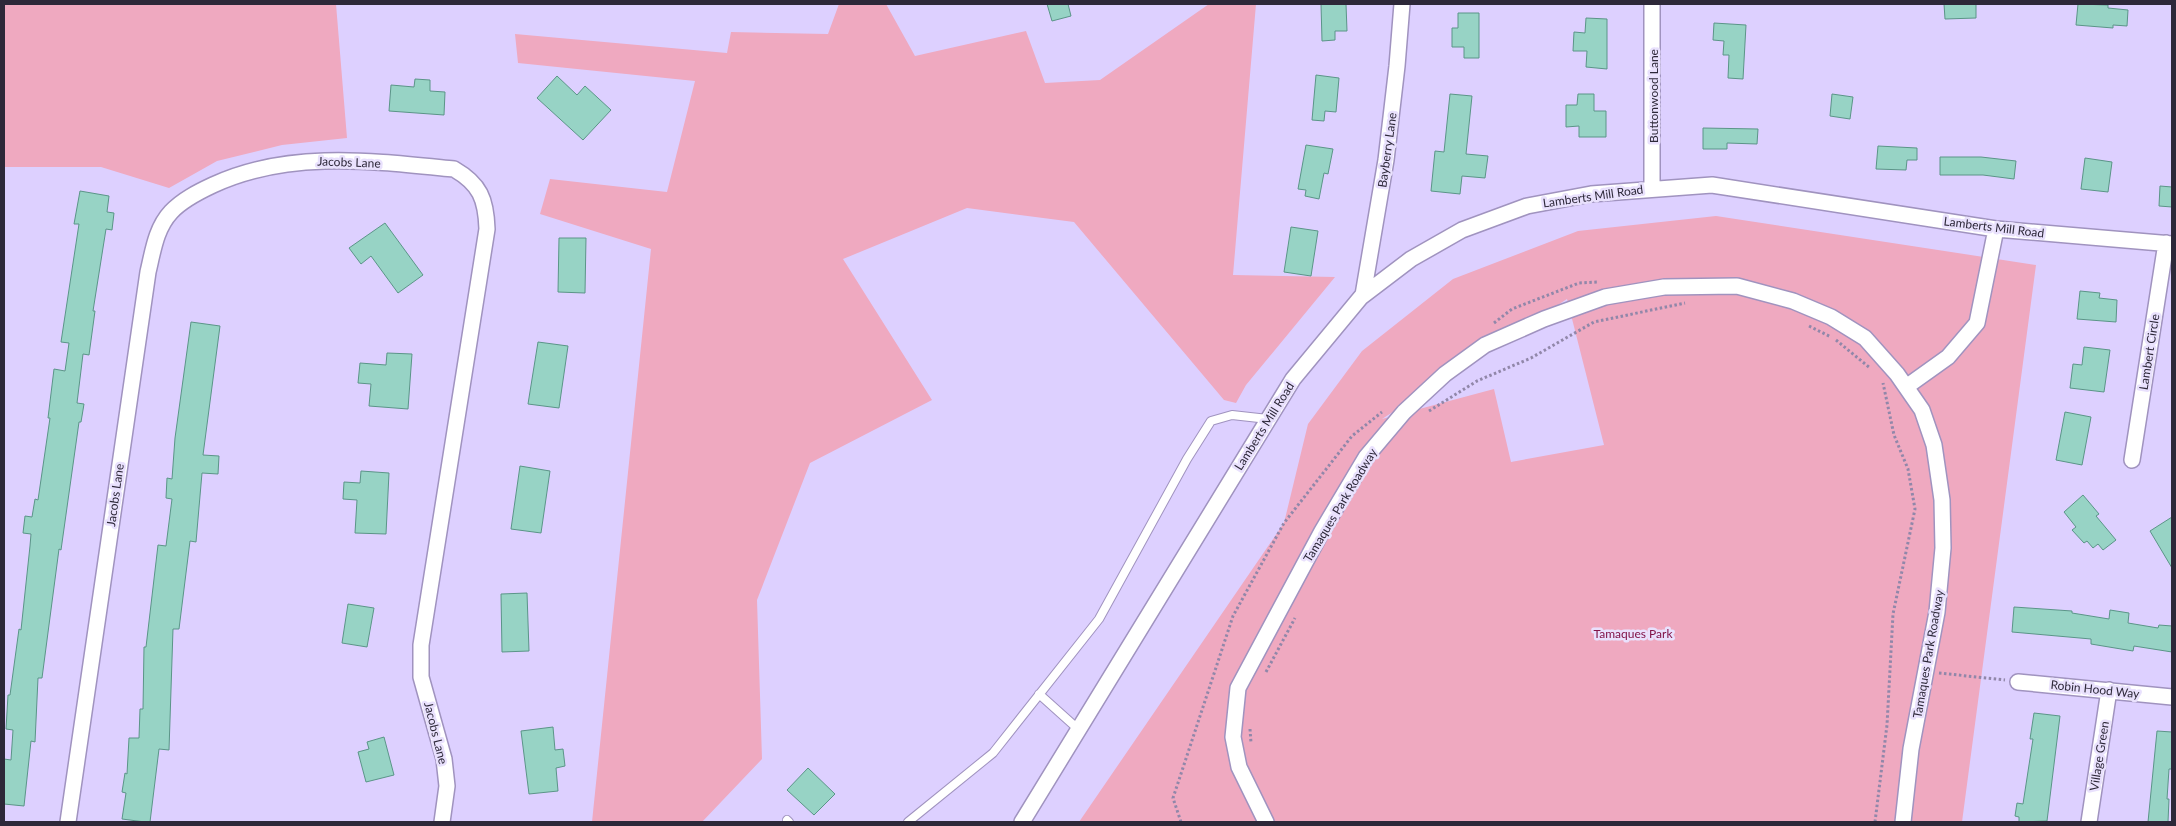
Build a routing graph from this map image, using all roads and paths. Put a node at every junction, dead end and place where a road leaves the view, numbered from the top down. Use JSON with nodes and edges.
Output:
{"nodes":[{"id":1,"x":1402,"y":4,"type":"edge"},
{"id":2,"x":1652,"y":4,"type":"edge"},
{"id":3,"x":1652,"y":188,"type":"junction"},
{"id":4,"x":1996,"y":229,"type":"junction"},
{"id":5,"x":2169,"y":244,"type":"edge"},
{"id":6,"x":1599,"y":282,"type":"dead end"},
{"id":7,"x":1363,"y":295,"type":"junction"},
{"id":8,"x":1694,"y":302,"type":"dead end"},
{"id":9,"x":1802,"y":322,"type":"dead end"},
{"id":10,"x":1489,"y":327,"type":"dead end"},
{"id":11,"x":1876,"y":373,"type":"dead end"},
{"id":12,"x":1883,"y":379,"type":"dead end"},
{"id":13,"x":1906,"y":387,"type":"junction"},
{"id":14,"x":1390,"y":406,"type":"dead end"},
{"id":15,"x":1424,"y":414,"type":"dead end"},
{"id":16,"x":1268,"y":419,"type":"junction"},
{"id":17,"x":2132,"y":460,"type":"dead end"},
{"id":18,"x":1296,"y":615,"type":"dead end"},
{"id":19,"x":1927,"y":672,"type":"junction"},
{"id":20,"x":1262,"y":680,"type":"dead end"},
{"id":21,"x":2018,"y":682,"type":"joint"},
{"id":22,"x":2109,"y":690,"type":"junction"},
{"id":23,"x":1039,"y":694,"type":"junction"},
{"id":24,"x":2172,"y":697,"type":"edge"},
{"id":25,"x":1250,"y":722,"type":"dead end"},
{"id":26,"x":1078,"y":730,"type":"junction"},
{"id":27,"x":1251,"y":750,"type":"dead end"},
{"id":28,"x":68,"y":822,"type":"edge"},
{"id":29,"x":442,"y":822,"type":"edge"},
{"id":30,"x":908,"y":822,"type":"edge"},
{"id":31,"x":1022,"y":822,"type":"edge"},
{"id":32,"x":1181,"y":822,"type":"edge"},
{"id":33,"x":1266,"y":822,"type":"edge"},
{"id":34,"x":1875,"y":822,"type":"edge"},
{"id":35,"x":1903,"y":822,"type":"edge"},
{"id":36,"x":2089,"y":822,"type":"edge"}],
"edges":[{"from":1,"to":7,"type":"street","name":"Bayberry Lane"},
{"from":2,"to":3,"type":"street","name":"Buttonwood Lane"},
{"from":3,"to":4,"type":"street","name":"Lamberts Mill Road"},
{"from":3,"to":7,"type":"street","name":"Lamberts Mill Road"},
{"from":4,"to":5,"type":"street","name":"Lamberts Mill Road"},
{"from":4,"to":13,"type":"street"},
{"from":5,"to":17,"type":"street","name":"Lambert Circle"},
{"from":6,"to":10,"type":"path"},
{"from":7,"to":16,"type":"street","name":"Lamberts Mill Road"},
{"from":8,"to":15,"type":"path"},
{"from":9,"to":11,"type":"path"},
{"from":12,"to":34,"type":"path"},
{"from":13,"to":19,"type":"street","name":"Tamaques Park Roadway"},
{"from":13,"to":33,"type":"street","name":"Tamaques Park Roadway"},
{"from":14,"to":32,"type":"path"},
{"from":16,"to":23,"type":"lane"},
{"from":16,"to":26,"type":"street","name":"Lamberts Mill Road"},
{"from":18,"to":20,"type":"path"},
{"from":19,"to":21,"type":"path"},
{"from":19,"to":35,"type":"street","name":"Tamaques Park Roadway"},
{"from":21,"to":22,"type":"street","name":"Robin Hood Way"},
{"from":22,"to":24,"type":"street","name":"Robin Hood Way"},
{"from":22,"to":36,"type":"street","name":"Village Green"},
{"from":23,"to":26,"type":"lane"},
{"from":23,"to":30,"type":"lane"},
{"from":25,"to":27,"type":"path"},
{"from":26,"to":31,"type":"street","name":"Lamberts Mill Road"},
{"from":28,"to":29,"type":"street","name":"Jacobs Lane"}]}
